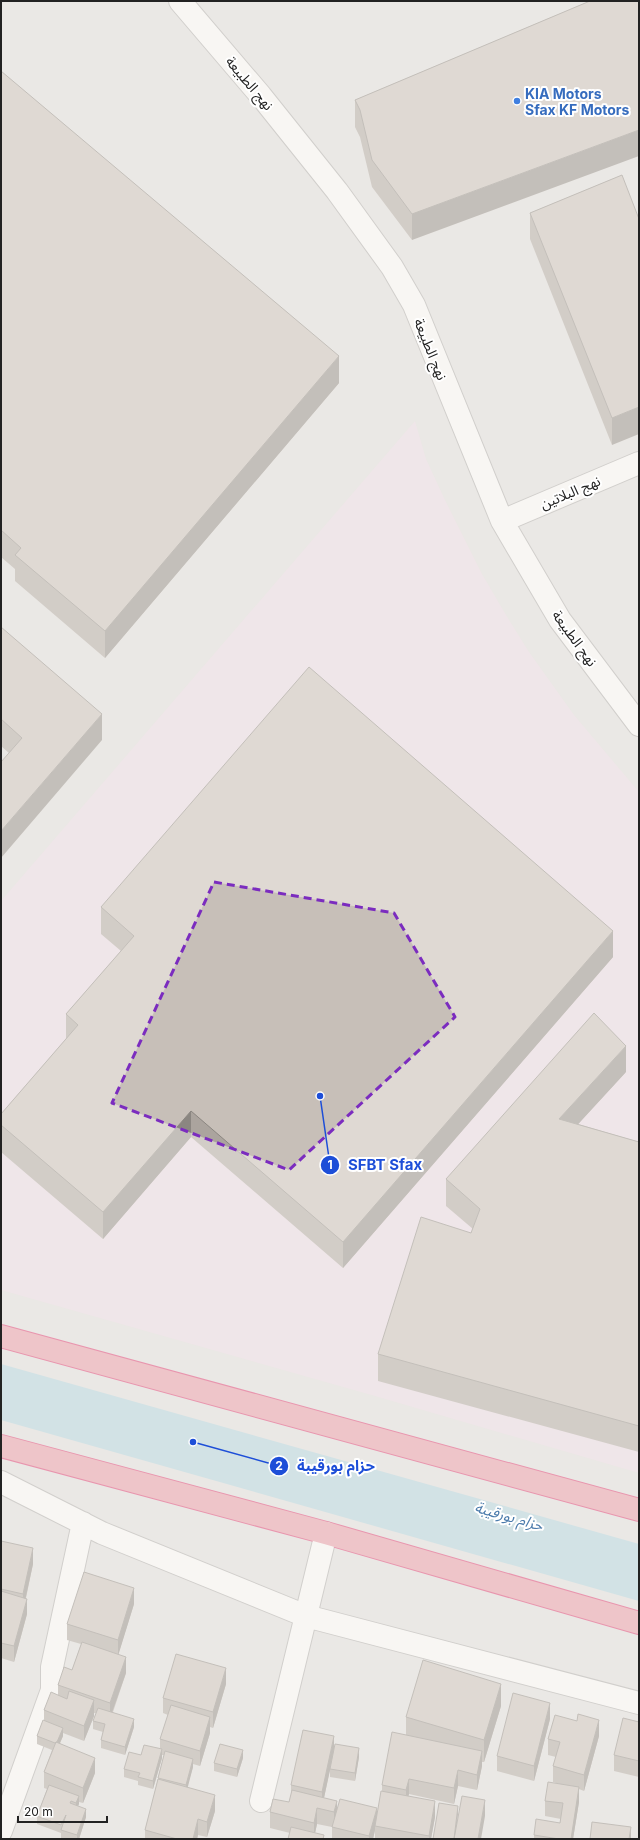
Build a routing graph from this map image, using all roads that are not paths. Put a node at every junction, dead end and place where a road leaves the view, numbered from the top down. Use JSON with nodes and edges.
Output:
{"nodes":[{"id":1,"x":180,"y":1,"type":"edge"},
{"id":2,"x":639,"y":463,"type":"edge"},
{"id":3,"x":502,"y":521,"type":"junction"},
{"id":4,"x":639,"y":725,"type":"edge"},
{"id":5,"x":1,"y":1336,"type":"edge"},
{"id":6,"x":1,"y":1446,"type":"edge"},
{"id":7,"x":1,"y":1482,"type":"edge"},
{"id":8,"x":639,"y":1510,"type":"edge"},
{"id":9,"x":83,"y":1523,"type":"junction"},
{"id":10,"x":326,"y":1533,"type":"junction"},
{"id":11,"x":306,"y":1616,"type":"junction"},
{"id":12,"x":639,"y":1623,"type":"edge"},
{"id":13,"x":639,"y":1703,"type":"edge"},
{"id":14,"x":261,"y":1802,"type":"dead end"},
{"id":15,"x":1,"y":1831,"type":"edge"}],
"edges":[{"from":1,"to":3,"type":"street","name":"نهج الطبيعة"},
{"from":2,"to":3,"type":"street","name":"نهج البلاتين"},
{"from":3,"to":4,"type":"street","name":"نهج الطبيعة"},
{"from":5,"to":8,"type":"highway"},
{"from":6,"to":10,"type":"highway"},
{"from":7,"to":9,"type":"street"},
{"from":9,"to":11,"type":"street"},
{"from":9,"to":15,"type":"street"},
{"from":10,"to":11,"type":"street"},
{"from":10,"to":12,"type":"highway"},
{"from":11,"to":13,"type":"street"},
{"from":11,"to":14,"type":"street"}]}
